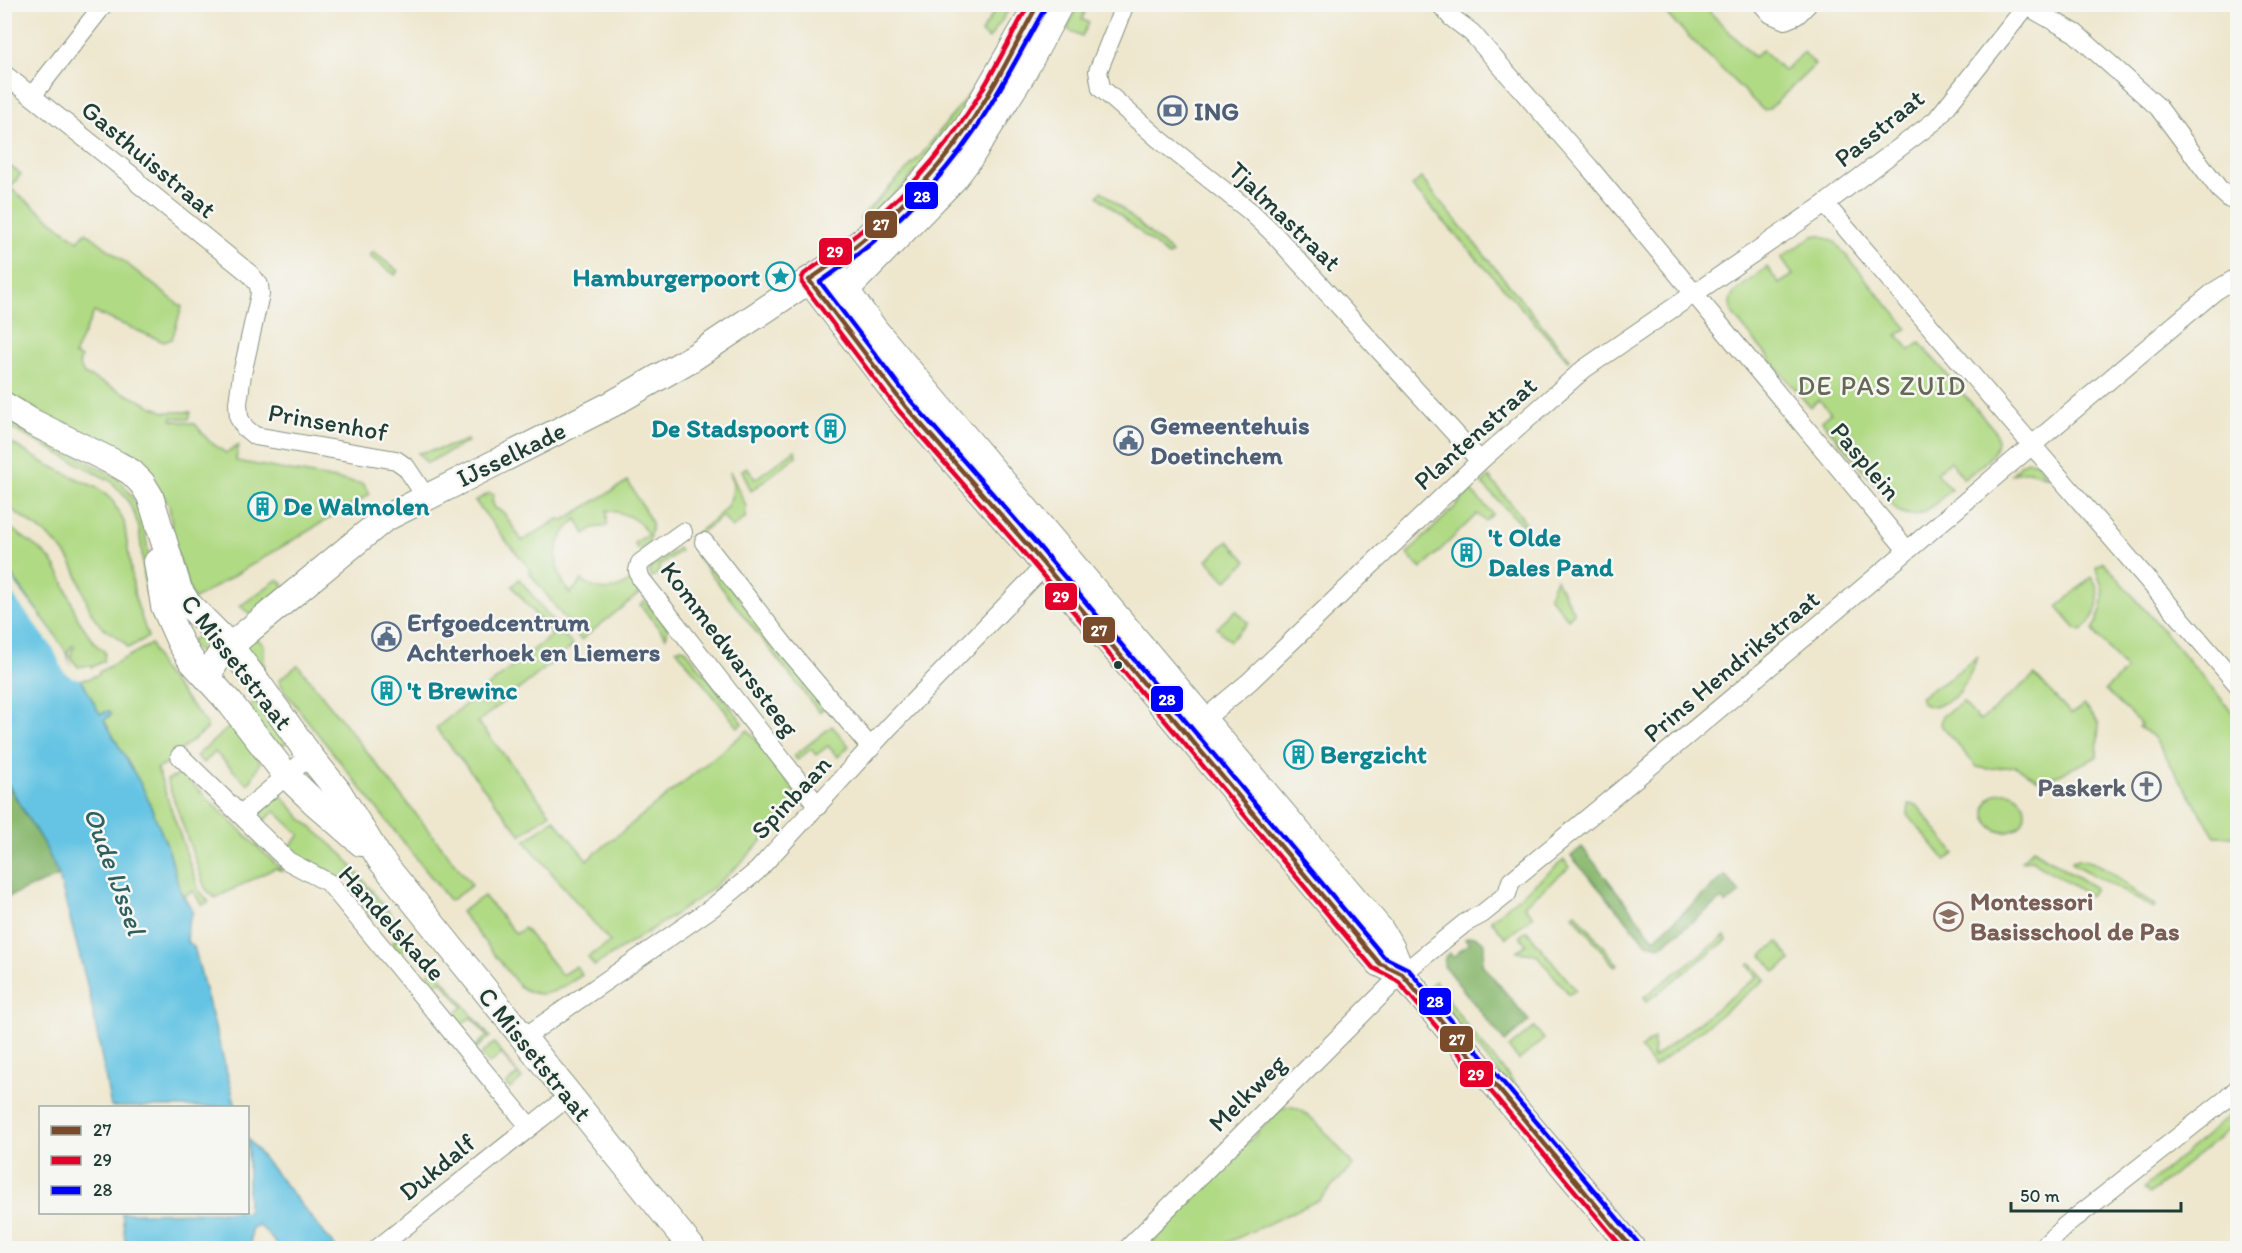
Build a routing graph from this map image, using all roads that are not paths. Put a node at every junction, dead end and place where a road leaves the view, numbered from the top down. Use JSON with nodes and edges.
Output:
{"nodes":[{"id":1,"x":1038,"y":4,"type":"edge"},
{"id":2,"x":1060,"y":4,"type":"edge"},
{"id":3,"x":1125,"y":4,"type":"edge"},
{"id":4,"x":1440,"y":4,"type":"edge"},
{"id":5,"x":1762,"y":4,"type":"edge"},
{"id":6,"x":1808,"y":4,"type":"edge"},
{"id":7,"x":2027,"y":5,"type":"edge"},
{"id":8,"x":101,"y":8,"type":"dead end"},
{"id":9,"x":4,"y":74,"type":"edge"},
{"id":10,"x":32,"y":96,"type":"junction"},
{"id":11,"x":2238,"y":202,"type":"edge"},
{"id":12,"x":1825,"y":204,"type":"junction"},
{"id":13,"x":2238,"y":279,"type":"edge"},
{"id":14,"x":819,"y":281,"type":"junction"},
{"id":15,"x":259,"y":285,"type":"joint"},
{"id":16,"x":847,"y":289,"type":"junction"},
{"id":17,"x":1694,"y":294,"type":"junction"},
{"id":18,"x":4,"y":405,"type":"edge"},
{"id":19,"x":2031,"y":445,"type":"junction"},
{"id":20,"x":1480,"y":461,"type":"junction"},
{"id":21,"x":426,"y":497,"type":"junction"},
{"id":22,"x":155,"y":513,"type":"junction"},
{"id":23,"x":683,"y":532,"type":"dead end"},
{"id":24,"x":704,"y":542,"type":"dead end"},
{"id":25,"x":1907,"y":550,"type":"junction"},
{"id":26,"x":1044,"y":564,"type":"junction"},
{"id":27,"x":230,"y":646,"type":"junction"},
{"id":28,"x":207,"y":677,"type":"junction"},
{"id":29,"x":2238,"y":685,"type":"edge"},
{"id":30,"x":1196,"y":726,"type":"junction"},
{"id":31,"x":871,"y":748,"type":"junction"},
{"id":32,"x":180,"y":756,"type":"dead end"},
{"id":33,"x":310,"y":756,"type":"junction"},
{"id":34,"x":286,"y":775,"type":"junction"},
{"id":35,"x":818,"y":806,"type":"junction"},
{"id":36,"x":241,"y":814,"type":"junction"},
{"id":37,"x":380,"y":859,"type":"junction"},
{"id":38,"x":1402,"y":974,"type":"junction"},
{"id":39,"x":523,"y":1038,"type":"junction"},
{"id":40,"x":2238,"y":1088,"type":"edge"},
{"id":41,"x":569,"y":1096,"type":"junction"},
{"id":42,"x":529,"y":1126,"type":"junction"},
{"id":43,"x":378,"y":1248,"type":"edge"},
{"id":44,"x":692,"y":1248,"type":"edge"},
{"id":45,"x":1128,"y":1248,"type":"edge"},
{"id":46,"x":1632,"y":1248,"type":"edge"},
{"id":47,"x":2042,"y":1248,"type":"edge"}],
"edges":[{"from":1,"to":14,"type":"street","name":"IJsselkade"},
{"from":2,"to":16,"type":"street"},
{"from":3,"to":20,"type":"street","name":"Tjalmastraat"},
{"from":4,"to":17,"type":"street","name":"Pasplein"},
{"from":5,"to":6,"type":"street"},
{"from":7,"to":11,"type":"street"},
{"from":7,"to":12,"type":"street","name":"Passtraat"},
{"from":8,"to":10,"type":"street"},
{"from":9,"to":10,"type":"street","name":"Gasthuisstraat"},
{"from":10,"to":15,"type":"street","name":"Gasthuisstraat"},
{"from":12,"to":17,"type":"street","name":"Plantenstraat"},
{"from":12,"to":19,"type":"street"},
{"from":13,"to":19,"type":"street","name":"Prins Hendrikstraat"},
{"from":14,"to":16,"type":"street"},
{"from":14,"to":21,"type":"street","name":"IJsselkade"},
{"from":14,"to":26,"type":"street"},
{"from":15,"to":21,"type":"street","name":"Prinsenhof"},
{"from":16,"to":26,"type":"street"},
{"from":17,"to":20,"type":"street","name":"Plantenstraat"},
{"from":17,"to":25,"type":"street","name":"Pasplein"},
{"from":18,"to":22,"type":"street","name":"C Missetstraat"},
{"from":19,"to":25,"type":"street","name":"Prins Hendrikstraat"},
{"from":19,"to":29,"type":"street"},
{"from":20,"to":30,"type":"street","name":"Plantenstraat"},
{"from":21,"to":27,"type":"street","name":"IJsselkade"},
{"from":22,"to":27,"type":"street","name":"C Missetstraat"},
{"from":22,"to":28,"type":"street","name":"C Missetstraat"},
{"from":23,"to":35,"type":"street","name":"Kommedwarssteeg"},
{"from":24,"to":31,"type":"street","name":"Kommedwarssteeg"},
{"from":25,"to":38,"type":"street","name":"Prins Hendrikstraat"},
{"from":26,"to":30,"type":"street"},
{"from":26,"to":31,"type":"street","name":"Spinbaan"},
{"from":27,"to":28,"type":"street","name":"IJsselkade"},
{"from":27,"to":33,"type":"street","name":"C Missetstraat"},
{"from":28,"to":34,"type":"street","name":"C Missetstraat"},
{"from":30,"to":38,"type":"street"},
{"from":31,"to":35,"type":"street","name":"Spinbaan"},
{"from":32,"to":36,"type":"street","name":"Handelskade"},
{"from":33,"to":34,"type":"street"},
{"from":33,"to":37,"type":"street","name":"C Missetstraat"},
{"from":34,"to":36,"type":"street"},
{"from":34,"to":37,"type":"street","name":"C Missetstraat"},
{"from":35,"to":39,"type":"street","name":"Spinbaan"},
{"from":36,"to":42,"type":"street","name":"Handelskade"},
{"from":37,"to":39,"type":"street","name":"C Missetstraat"},
{"from":38,"to":45,"type":"street","name":"Melkweg"},
{"from":38,"to":46,"type":"street"},
{"from":39,"to":41,"type":"street","name":"C Missetstraat"},
{"from":40,"to":47,"type":"street"},
{"from":41,"to":42,"type":"street"},
{"from":41,"to":44,"type":"street","name":"C Missetstraat"},
{"from":42,"to":43,"type":"street","name":"Dukdalf"}]}
